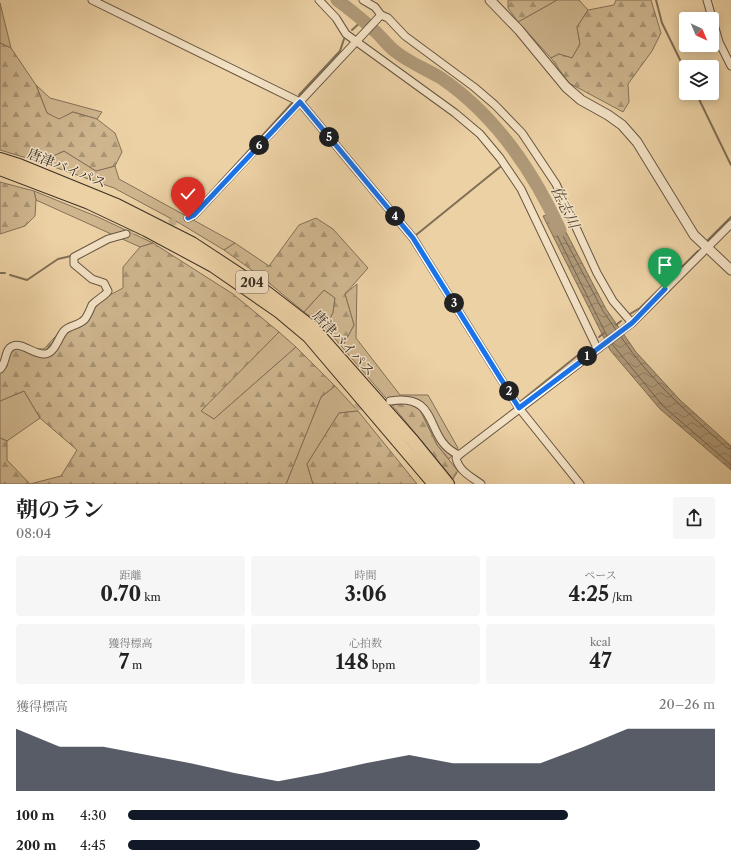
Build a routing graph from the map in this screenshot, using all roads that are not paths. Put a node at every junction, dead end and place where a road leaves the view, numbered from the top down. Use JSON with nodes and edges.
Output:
{"nodes":[{"id":1,"x":92,"y":0,"type":"edge"},
{"id":2,"x":319,"y":0,"type":"edge"},
{"id":3,"x":363,"y":0,"type":"edge"},
{"id":4,"x":490,"y":0,"type":"edge"},
{"id":5,"x":707,"y":0,"type":"edge"},
{"id":6,"x":381,"y":16,"type":"junction"},
{"id":7,"x":357,"y":40,"type":"junction"},
{"id":8,"x":731,"y":66,"type":"edge"},
{"id":9,"x":300,"y":102,"type":"junction"},
{"id":10,"x":0,"y":159,"type":"edge"},
{"id":11,"x":0,"y":170,"type":"edge"},
{"id":12,"x":188,"y":218,"type":"tunnel mouth"},
{"id":13,"x":731,"y":224,"type":"edge"},
{"id":14,"x":126,"y":234,"type":"tunnel mouth"},
{"id":15,"x":707,"y":248,"type":"junction"},
{"id":16,"x":731,"y":270,"type":"edge"},
{"id":17,"x":632,"y":323,"type":"junction"},
{"id":18,"x":597,"y":348,"type":"junction"},
{"id":19,"x":0,"y":369,"type":"edge"},
{"id":20,"x":390,"y":401,"type":"dead end"},
{"id":21,"x":519,"y":408,"type":"junction"},
{"id":22,"x":459,"y":455,"type":"junction"},
{"id":23,"x":434,"y":484,"type":"edge"},
{"id":24,"x":448,"y":484,"type":"edge"},
{"id":25,"x":481,"y":484,"type":"edge"},
{"id":26,"x":580,"y":484,"type":"edge"}],
"edges":[{"from":1,"to":9,"type":"street"},
{"from":2,"to":7,"type":"street"},
{"from":3,"to":6,"type":"street"},
{"from":4,"to":15,"type":"street"},
{"from":5,"to":8,"type":"street"},
{"from":6,"to":7,"type":"street"},
{"from":6,"to":17,"type":"street"},
{"from":7,"to":9,"type":"street"},
{"from":7,"to":18,"type":"street"},
{"from":9,"to":12,"type":"street"},
{"from":9,"to":21,"type":"street"},
{"from":10,"to":24,"type":"highway","name":"唐津バイパス","number":"204"},
{"from":11,"to":23,"type":"highway","name":"唐津バイパス","number":"204"},
{"from":13,"to":15,"type":"street"},
{"from":14,"to":19,"type":"street"},
{"from":15,"to":16,"type":"street"},
{"from":15,"to":17,"type":"street"},
{"from":17,"to":18,"type":"street"},
{"from":18,"to":21,"type":"street"},
{"from":20,"to":22,"type":"street"},
{"from":21,"to":22,"type":"street"},
{"from":21,"to":26,"type":"street"},
{"from":22,"to":25,"type":"street"}]}
